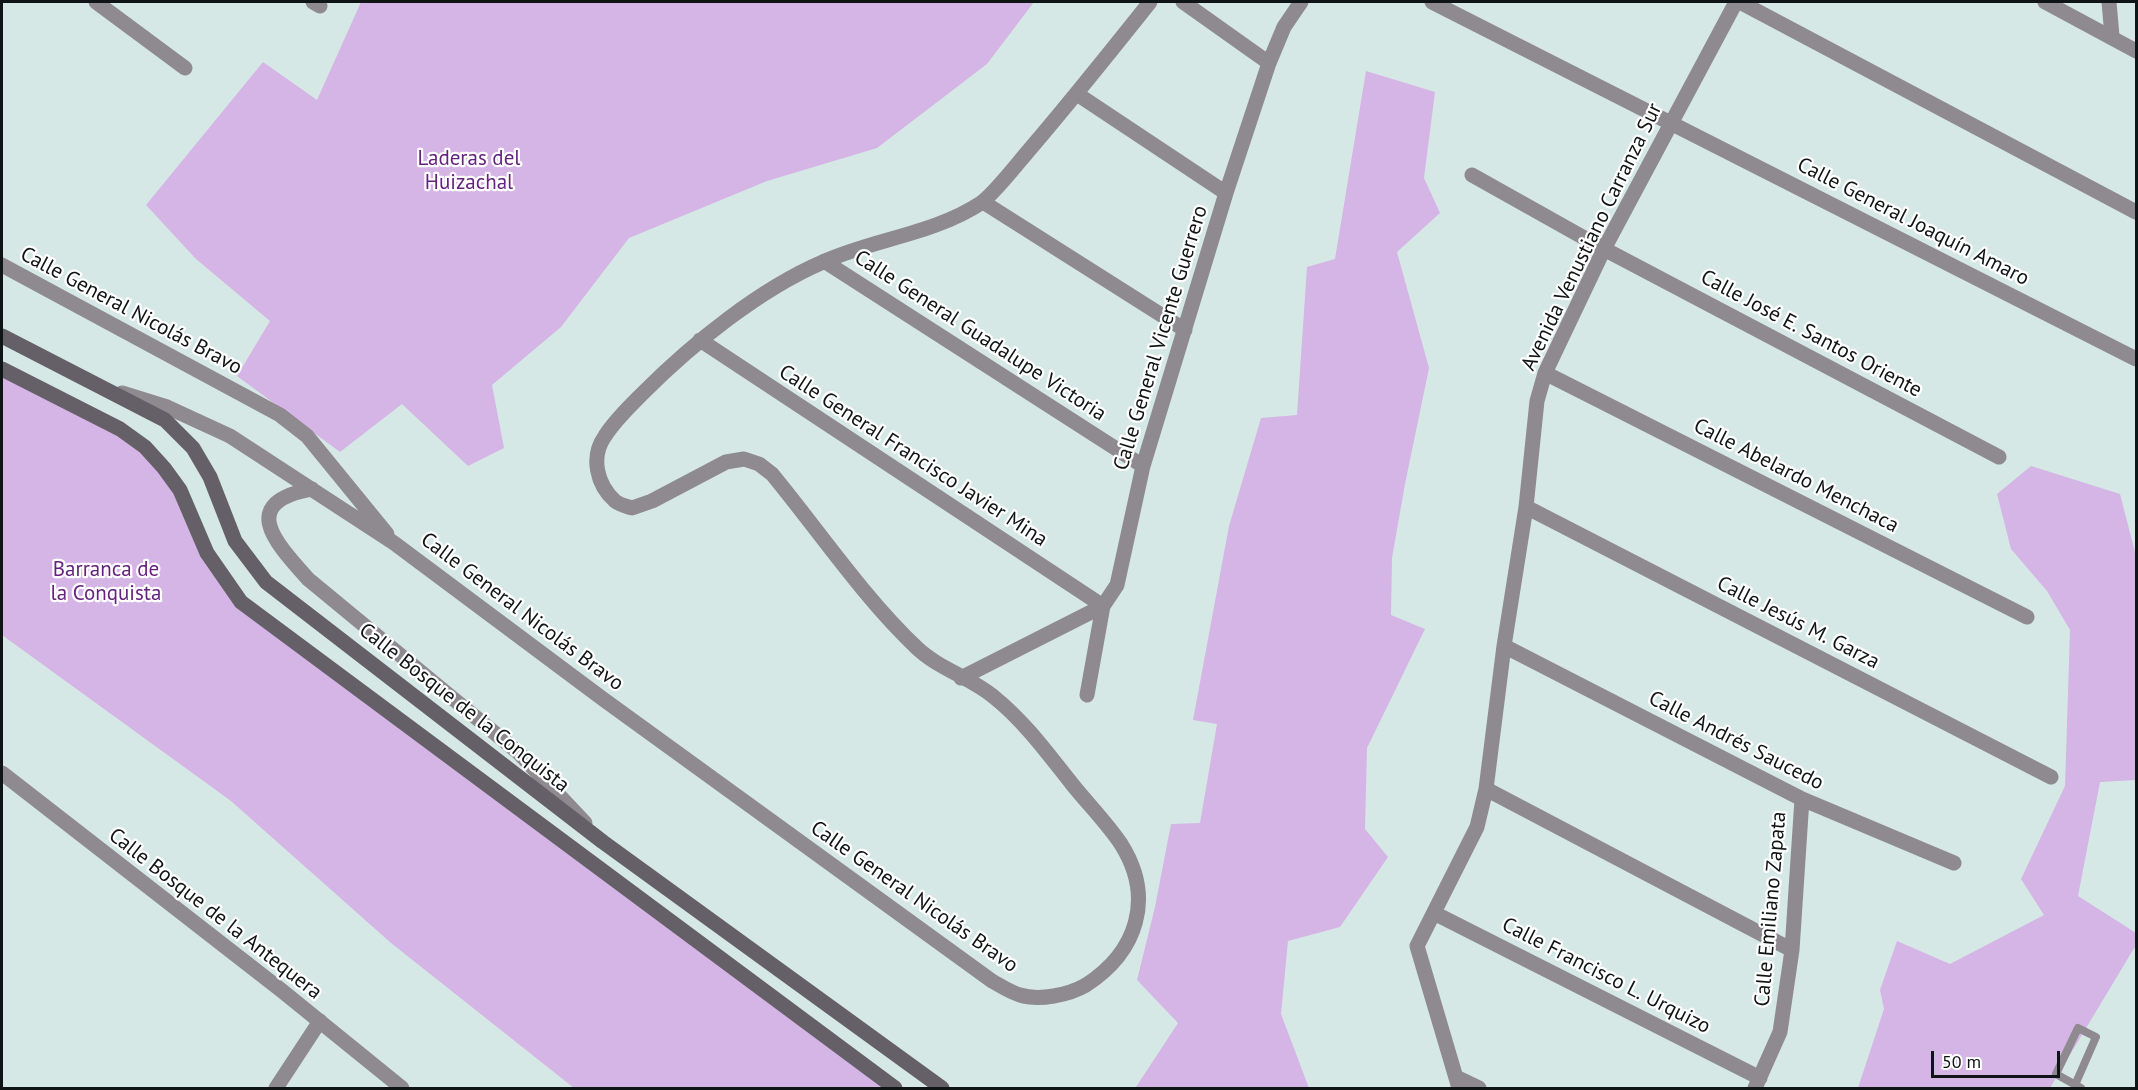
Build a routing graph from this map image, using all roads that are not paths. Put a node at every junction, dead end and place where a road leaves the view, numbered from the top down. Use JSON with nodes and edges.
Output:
{"nodes":[{"id":1,"x":96,"y":2,"type":"edge"},
{"id":2,"x":1150,"y":2,"type":"edge"},
{"id":3,"x":1183,"y":2,"type":"edge"},
{"id":4,"x":1301,"y":2,"type":"edge"},
{"id":5,"x":1432,"y":2,"type":"edge"},
{"id":6,"x":1738,"y":2,"type":"edge"},
{"id":7,"x":2045,"y":2,"type":"edge"},
{"id":8,"x":2109,"y":2,"type":"edge"},
{"id":9,"x":2112,"y":36,"type":"junction"},
{"id":10,"x":2136,"y":51,"type":"edge"},
{"id":11,"x":1269,"y":63,"type":"junction"},
{"id":12,"x":185,"y":68,"type":"dead end"},
{"id":13,"x":1077,"y":94,"type":"junction"},
{"id":14,"x":1670,"y":122,"type":"junction"},
{"id":15,"x":1472,"y":176,"type":"dead end"},
{"id":16,"x":1226,"y":193,"type":"junction"},
{"id":17,"x":982,"y":202,"type":"junction"},
{"id":18,"x":2136,"y":212,"type":"edge"},
{"id":19,"x":1604,"y":249,"type":"junction"},
{"id":20,"x":824,"y":261,"type":"junction"},
{"id":21,"x":2,"y":265,"type":"edge"},
{"id":22,"x":1185,"y":330,"type":"junction"},
{"id":23,"x":2,"y":336,"type":"edge"},
{"id":24,"x":700,"y":340,"type":"junction"},
{"id":25,"x":2136,"y":359,"type":"edge"},
{"id":26,"x":2,"y":369,"type":"edge"},
{"id":27,"x":1545,"y":373,"type":"junction"},
{"id":28,"x":96,"y":385,"type":"junction"},
{"id":29,"x":1999,"y":457,"type":"dead end"},
{"id":30,"x":1143,"y":466,"type":"junction"},
{"id":31,"x":312,"y":489,"type":"junction"},
{"id":32,"x":1526,"y":507,"type":"junction"},
{"id":33,"x":394,"y":543,"type":"junction"},
{"id":34,"x":1103,"y":606,"type":"junction"},
{"id":35,"x":2027,"y":617,"type":"dead end"},
{"id":36,"x":1504,"y":646,"type":"junction"},
{"id":37,"x":961,"y":678,"type":"junction"},
{"id":38,"x":1087,"y":695,"type":"dead end"},
{"id":39,"x":2,"y":773,"type":"edge"},
{"id":40,"x":2051,"y":777,"type":"dead end"},
{"id":41,"x":1486,"y":789,"type":"junction"},
{"id":42,"x":1802,"y":799,"type":"junction"},
{"id":43,"x":603,"y":842,"type":"junction"},
{"id":44,"x":1954,"y":863,"type":"dead end"},
{"id":45,"x":1434,"y":913,"type":"junction"},
{"id":46,"x":1792,"y":950,"type":"junction"},
{"id":47,"x":320,"y":1022,"type":"junction"},
{"id":48,"x":1458,"y":1083,"type":"edge"},
{"id":49,"x":1757,"y":1083,"type":"edge"},
{"id":50,"x":2078,"y":1087,"type":"edge"},
{"id":51,"x":276,"y":1089,"type":"edge"},
{"id":52,"x":402,"y":1089,"type":"edge"},
{"id":53,"x":896,"y":1089,"type":"edge"},
{"id":54,"x":942,"y":1089,"type":"edge"},
{"id":55,"x":1479,"y":1089,"type":"edge"}],
"edges":[{"from":1,"to":12,"type":"street"},
{"from":2,"to":13,"type":"street"},
{"from":3,"to":11,"type":"street"},
{"from":4,"to":11,"type":"street","name":"Calle General Vicente Guerrero"},
{"from":5,"to":14,"type":"street","name":"Calle General Joaquín Amaro"},
{"from":6,"to":14,"type":"street","name":"Avenida Venustiano Carranza Sur"},
{"from":6,"to":18,"type":"street"},
{"from":7,"to":9,"type":"street"},
{"from":8,"to":9,"type":"street"},
{"from":9,"to":10,"type":"street"},
{"from":11,"to":16,"type":"street","name":"Calle General Vicente Guerrero"},
{"from":13,"to":16,"type":"street"},
{"from":13,"to":17,"type":"street"},
{"from":14,"to":19,"type":"street","name":"Avenida Venustiano Carranza Sur"},
{"from":14,"to":25,"type":"street","name":"Calle General Joaquín Amaro"},
{"from":15,"to":19,"type":"street","name":"Calle José E. Santos Oriente"},
{"from":16,"to":22,"type":"street","name":"Calle General Vicente Guerrero"},
{"from":17,"to":20,"type":"street"},
{"from":17,"to":22,"type":"street"},
{"from":19,"to":27,"type":"street","name":"Avenida Venustiano Carranza Sur"},
{"from":19,"to":29,"type":"street","name":"Calle José E. Santos Oriente"},
{"from":20,"to":24,"type":"street"},
{"from":20,"to":30,"type":"street","name":"Calle General Guadalupe Victoria"},
{"from":21,"to":33,"type":"street","name":"Calle General Nicolás Bravo"},
{"from":22,"to":30,"type":"street","name":"Calle General Vicente Guerrero"},
{"from":23,"to":28,"type":"main road","name":"Calle Bosque de la Conquista"},
{"from":24,"to":34,"type":"street","name":"Calle General Francisco Javier Mina"},
{"from":24,"to":37,"type":"street","name":"Calle General Nicolás Bravo"},
{"from":26,"to":53,"type":"main road"},
{"from":27,"to":32,"type":"street","name":"Avenida Venustiano Carranza Sur"},
{"from":27,"to":35,"type":"street","name":"Calle Abelardo Menchaca"},
{"from":28,"to":31,"type":"street","name":"Calle General Nicolás Bravo"},
{"from":28,"to":43,"type":"main road","name":"Calle Bosque de la Conquista"},
{"from":30,"to":34,"type":"street","name":"Calle General Vicente Guerrero"},
{"from":31,"to":33,"type":"street","name":"Calle General Nicolás Bravo"},
{"from":31,"to":43,"type":"street"},
{"from":32,"to":36,"type":"street","name":"Avenida Venustiano Carranza Sur"},
{"from":32,"to":40,"type":"street","name":"Calle Jesús M. Garza"},
{"from":33,"to":37,"type":"street","name":"Calle General Nicolás Bravo"},
{"from":34,"to":37,"type":"street"},
{"from":34,"to":38,"type":"street","name":"Calle General Vicente Guerrero"},
{"from":36,"to":41,"type":"street","name":"Avenida Venustiano Carranza Sur"},
{"from":36,"to":42,"type":"street","name":"Calle Andrés Saucedo"},
{"from":39,"to":47,"type":"street","name":"Calle Bosque de la Antequera"},
{"from":41,"to":45,"type":"street","name":"Avenida Venustiano Carranza Sur"},
{"from":41,"to":46,"type":"street"},
{"from":42,"to":44,"type":"street","name":"Calle Andrés Saucedo"},
{"from":42,"to":46,"type":"street","name":"Calle Emiliano Zapata"},
{"from":43,"to":54,"type":"main road","name":"Calle Bosque de la Conquista"},
{"from":45,"to":48,"type":"street","name":"Avenida Venustiano Carranza Sur"},
{"from":45,"to":49,"type":"street","name":"Calle Francisco L. Urquizo"},
{"from":46,"to":49,"type":"street","name":"Calle Emiliano Zapata"},
{"from":47,"to":51,"type":"street"},
{"from":47,"to":52,"type":"street","name":"Calle Bosque de la Antequera"},
{"from":48,"to":55,"type":"street"},
{"from":50,"to":50,"type":"lane"}]}
